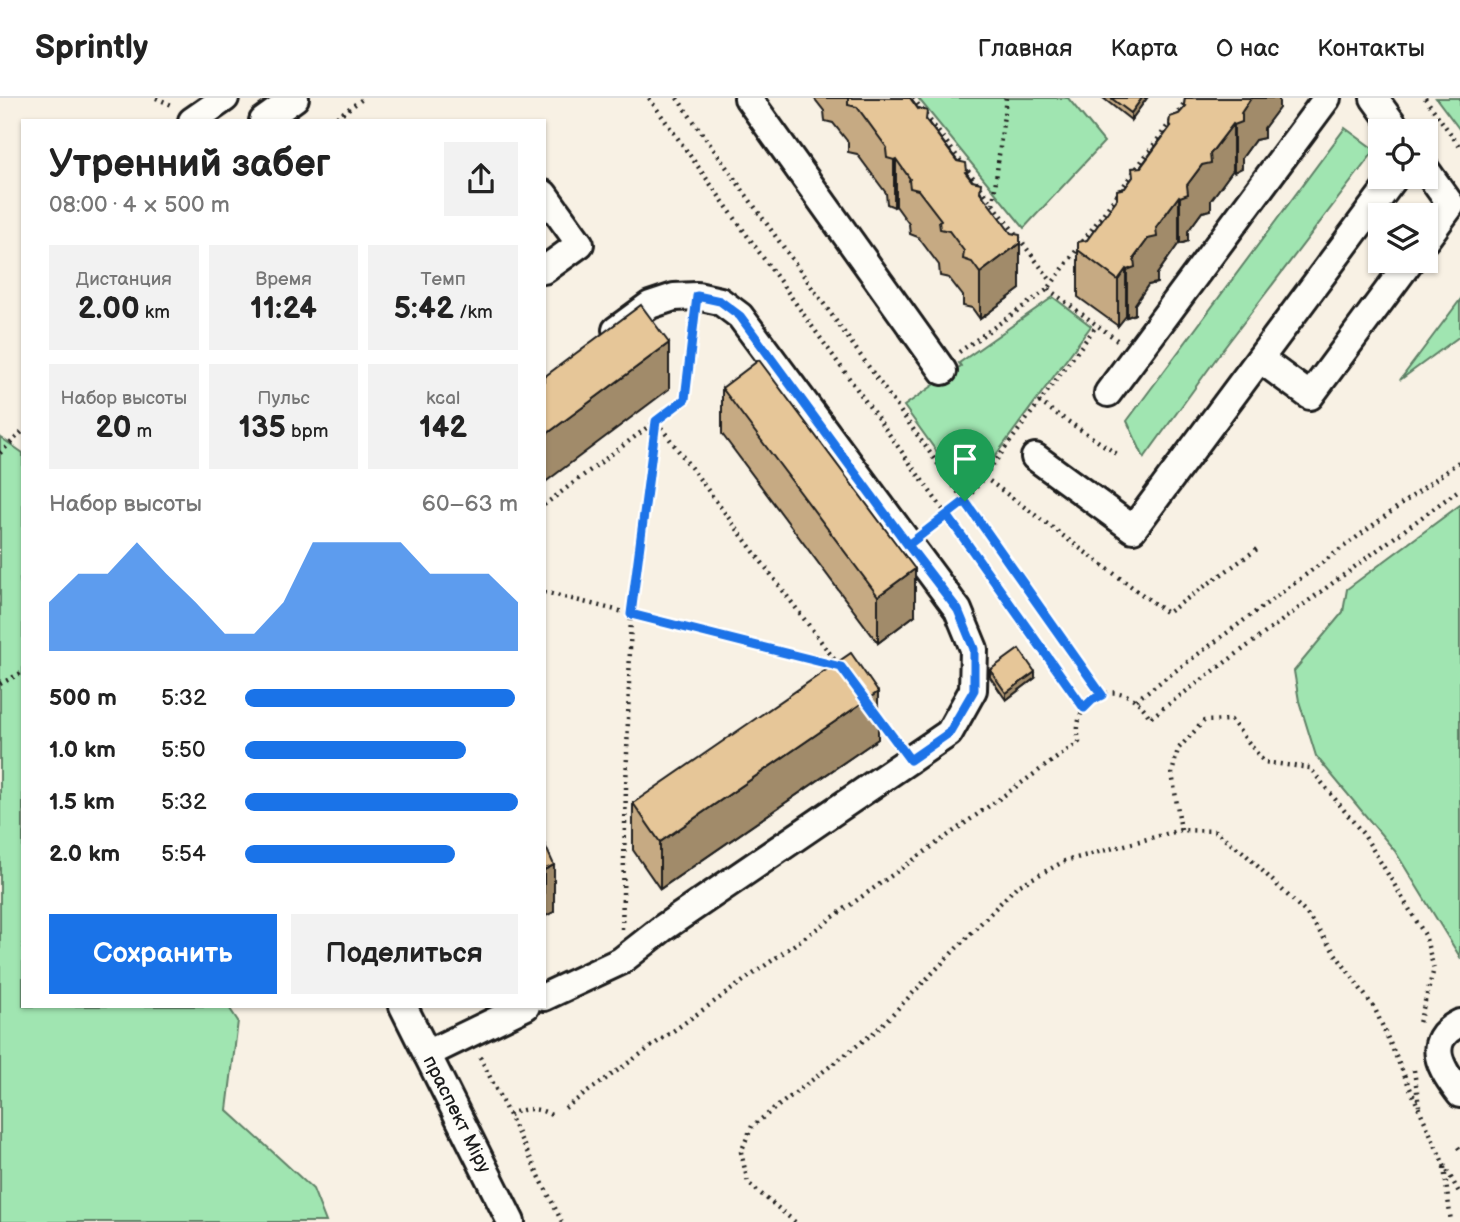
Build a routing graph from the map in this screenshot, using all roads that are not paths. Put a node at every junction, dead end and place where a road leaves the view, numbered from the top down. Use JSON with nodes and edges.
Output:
{"nodes":[{"id":1,"x":225,"y":98,"type":"edge"},
{"id":2,"x":295,"y":98,"type":"edge"},
{"id":3,"x":748,"y":98,"type":"edge"},
{"id":4,"x":1327,"y":98,"type":"edge"},
{"id":5,"x":1374,"y":98,"type":"edge"},
{"id":6,"x":195,"y":119,"type":"edge"},
{"id":7,"x":266,"y":119,"type":"edge"},
{"id":8,"x":1389,"y":119,"type":"edge"},
{"id":9,"x":1438,"y":187,"type":"edge"},
{"id":10,"x":1386,"y":189,"type":"edge"},
{"id":11,"x":546,"y":197,"type":"edge"},
{"id":12,"x":1438,"y":223,"type":"edge"},
{"id":13,"x":546,"y":269,"type":"edge"},
{"id":14,"x":1401,"y":273,"type":"edge"},
{"id":15,"x":597,"y":344,"type":"edge"},
{"id":16,"x":1260,"y":359,"type":"junction"},
{"id":17,"x":947,"y":364,"type":"road end"},
{"id":18,"x":1108,"y":393,"type":"dead end"},
{"id":19,"x":1035,"y":457,"type":"dead end"},
{"id":20,"x":546,"y":997,"type":"edge"},
{"id":21,"x":404,"y":1008,"type":"edge"},
{"id":22,"x":516,"y":1008,"type":"edge"},
{"id":23,"x":1460,"y":1023,"type":"edge"},
{"id":24,"x":428,"y":1054,"type":"junction"},
{"id":25,"x":1460,"y":1094,"type":"edge"},
{"id":26,"x":511,"y":1222,"type":"edge"}],
"edges":[{"from":1,"to":6,"type":"street"},
{"from":2,"to":7,"type":"street"},
{"from":3,"to":17,"type":"street"},
{"from":4,"to":18,"type":"street"},
{"from":5,"to":8,"type":"street"},
{"from":9,"to":12,"type":"street"},
{"from":10,"to":16,"type":"street"},
{"from":11,"to":13,"type":"street"},
{"from":14,"to":16,"type":"street"},
{"from":15,"to":20,"type":"street"},
{"from":16,"to":19,"type":"street"},
{"from":21,"to":24,"type":"street","name":"праспект Міру"},
{"from":22,"to":24,"type":"street"},
{"from":23,"to":25,"type":"street"},
{"from":24,"to":26,"type":"street","name":"праспект Міру"}]}
